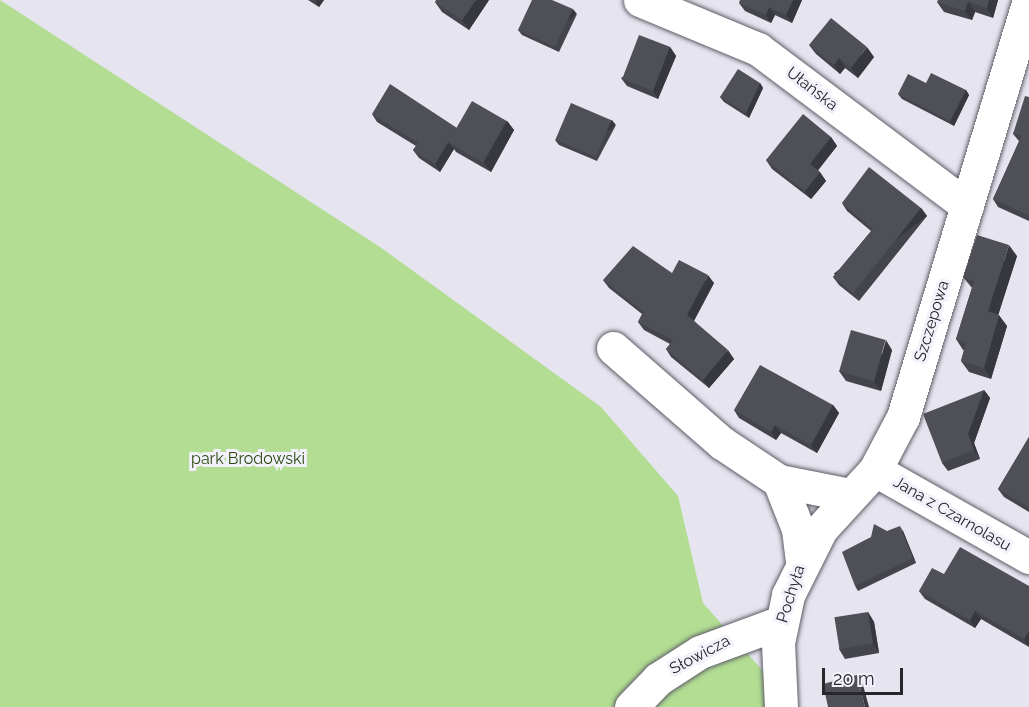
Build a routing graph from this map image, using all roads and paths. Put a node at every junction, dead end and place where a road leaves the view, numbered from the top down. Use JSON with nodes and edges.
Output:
{"nodes":[{"id":1,"x":640,"y":0,"type":"edge"},
{"id":2,"x":1029,"y":0,"type":"edge"},
{"id":3,"x":1019,"y":68,"type":"edge"},
{"id":4,"x":967,"y":206,"type":"junction"},
{"id":5,"x":613,"y":348,"type":"dead end"},
{"id":6,"x":875,"y":470,"type":"junction"},
{"id":7,"x":779,"y":481,"type":"junction"},
{"id":8,"x":850,"y":495,"type":"junction"},
{"id":9,"x":1029,"y":557,"type":"edge"},
{"id":10,"x":802,"y":560,"type":"junction"},
{"id":11,"x":781,"y":622,"type":"junction"},
{"id":12,"x":631,"y":707,"type":"edge"},
{"id":13,"x":781,"y":707,"type":"edge"}],
"edges":[{"from":1,"to":4,"type":"street","name":"Ułańska"},
{"from":2,"to":3,"type":"street","name":"Szczepowa"},
{"from":3,"to":4,"type":"street","name":"Szczepowa"},
{"from":4,"to":6,"type":"street","name":"Szczepowa"},
{"from":5,"to":7,"type":"street"},
{"from":6,"to":8,"type":"street","name":"Szczepowa"},
{"from":6,"to":9,"type":"street","name":"Jana z Czarnolasu"},
{"from":7,"to":8,"type":"street"},
{"from":7,"to":10,"type":"street"},
{"from":8,"to":10,"type":"street","name":"Pochyła"},
{"from":10,"to":11,"type":"street","name":"Pochyła"},
{"from":11,"to":12,"type":"street","name":"Słowicza"},
{"from":11,"to":13,"type":"street","name":"Pochyła"}]}
